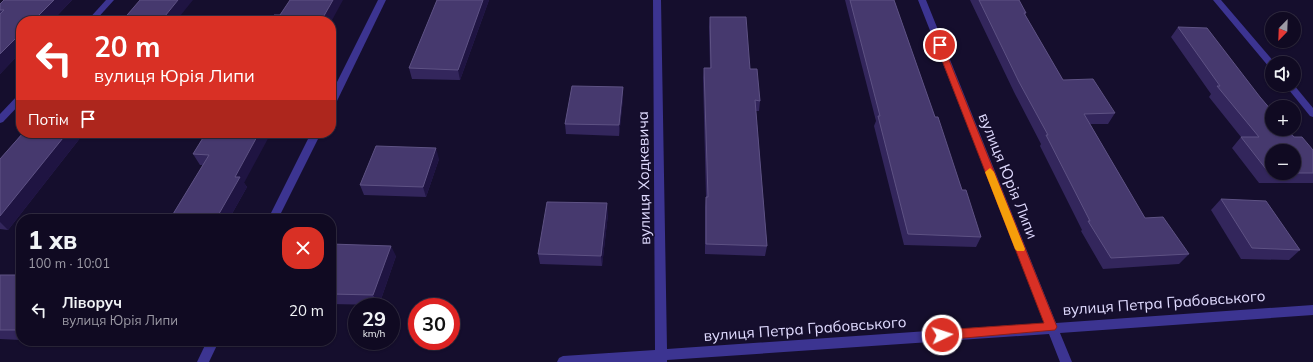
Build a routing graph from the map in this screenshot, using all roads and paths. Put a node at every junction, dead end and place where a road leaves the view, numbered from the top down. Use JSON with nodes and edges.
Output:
{"nodes":[{"id":1,"x":110,"y":0,"type":"edge"},
{"id":2,"x":382,"y":0,"type":"edge"},
{"id":3,"x":657,"y":0,"type":"edge"},
{"id":4,"x":922,"y":0,"type":"edge"},
{"id":5,"x":1217,"y":0,"type":"edge"},
{"id":6,"x":96,"y":16,"type":"edge"},
{"id":7,"x":1265,"y":57,"type":"edge"},
{"id":8,"x":1295,"y":92,"type":"edge"},
{"id":9,"x":336,"y":93,"type":"edge"},
{"id":10,"x":16,"y":102,"type":"edge"},
{"id":11,"x":1313,"y":114,"type":"edge"},
{"id":12,"x":0,"y":120,"type":"edge"},
{"id":13,"x":314,"y":138,"type":"edge"},
{"id":14,"x":276,"y":214,"type":"edge"},
{"id":15,"x":1313,"y":310,"type":"edge"},
{"id":16,"x":1051,"y":327,"type":"junction"},
{"id":17,"x":211,"y":346,"type":"edge"},
{"id":18,"x":661,"y":359,"type":"edge"},
{"id":19,"x":203,"y":362,"type":"edge"},
{"id":20,"x":563,"y":362,"type":"edge"},
{"id":21,"x":1066,"y":362,"type":"edge"}],
"edges":[{"from":1,"to":6,"type":"street"},
{"from":2,"to":9,"type":"street"},
{"from":3,"to":18,"type":"street","name":"вулиця Ходкевича"},
{"from":4,"to":16,"type":"street","name":"вулиця Юрія Липи"},
{"from":5,"to":7,"type":"street"},
{"from":8,"to":11,"type":"street"},
{"from":10,"to":12,"type":"street"},
{"from":13,"to":14,"type":"street"},
{"from":15,"to":16,"type":"street","name":"вулиця Петра Грабовського"},
{"from":16,"to":18,"type":"street","name":"вулиця Петра Грабовського"},
{"from":16,"to":21,"type":"street","name":"вулиця Юрія Липи"},
{"from":17,"to":19,"type":"street"},
{"from":18,"to":20,"type":"street","name":"вулиця Петра Грабовського"}]}
